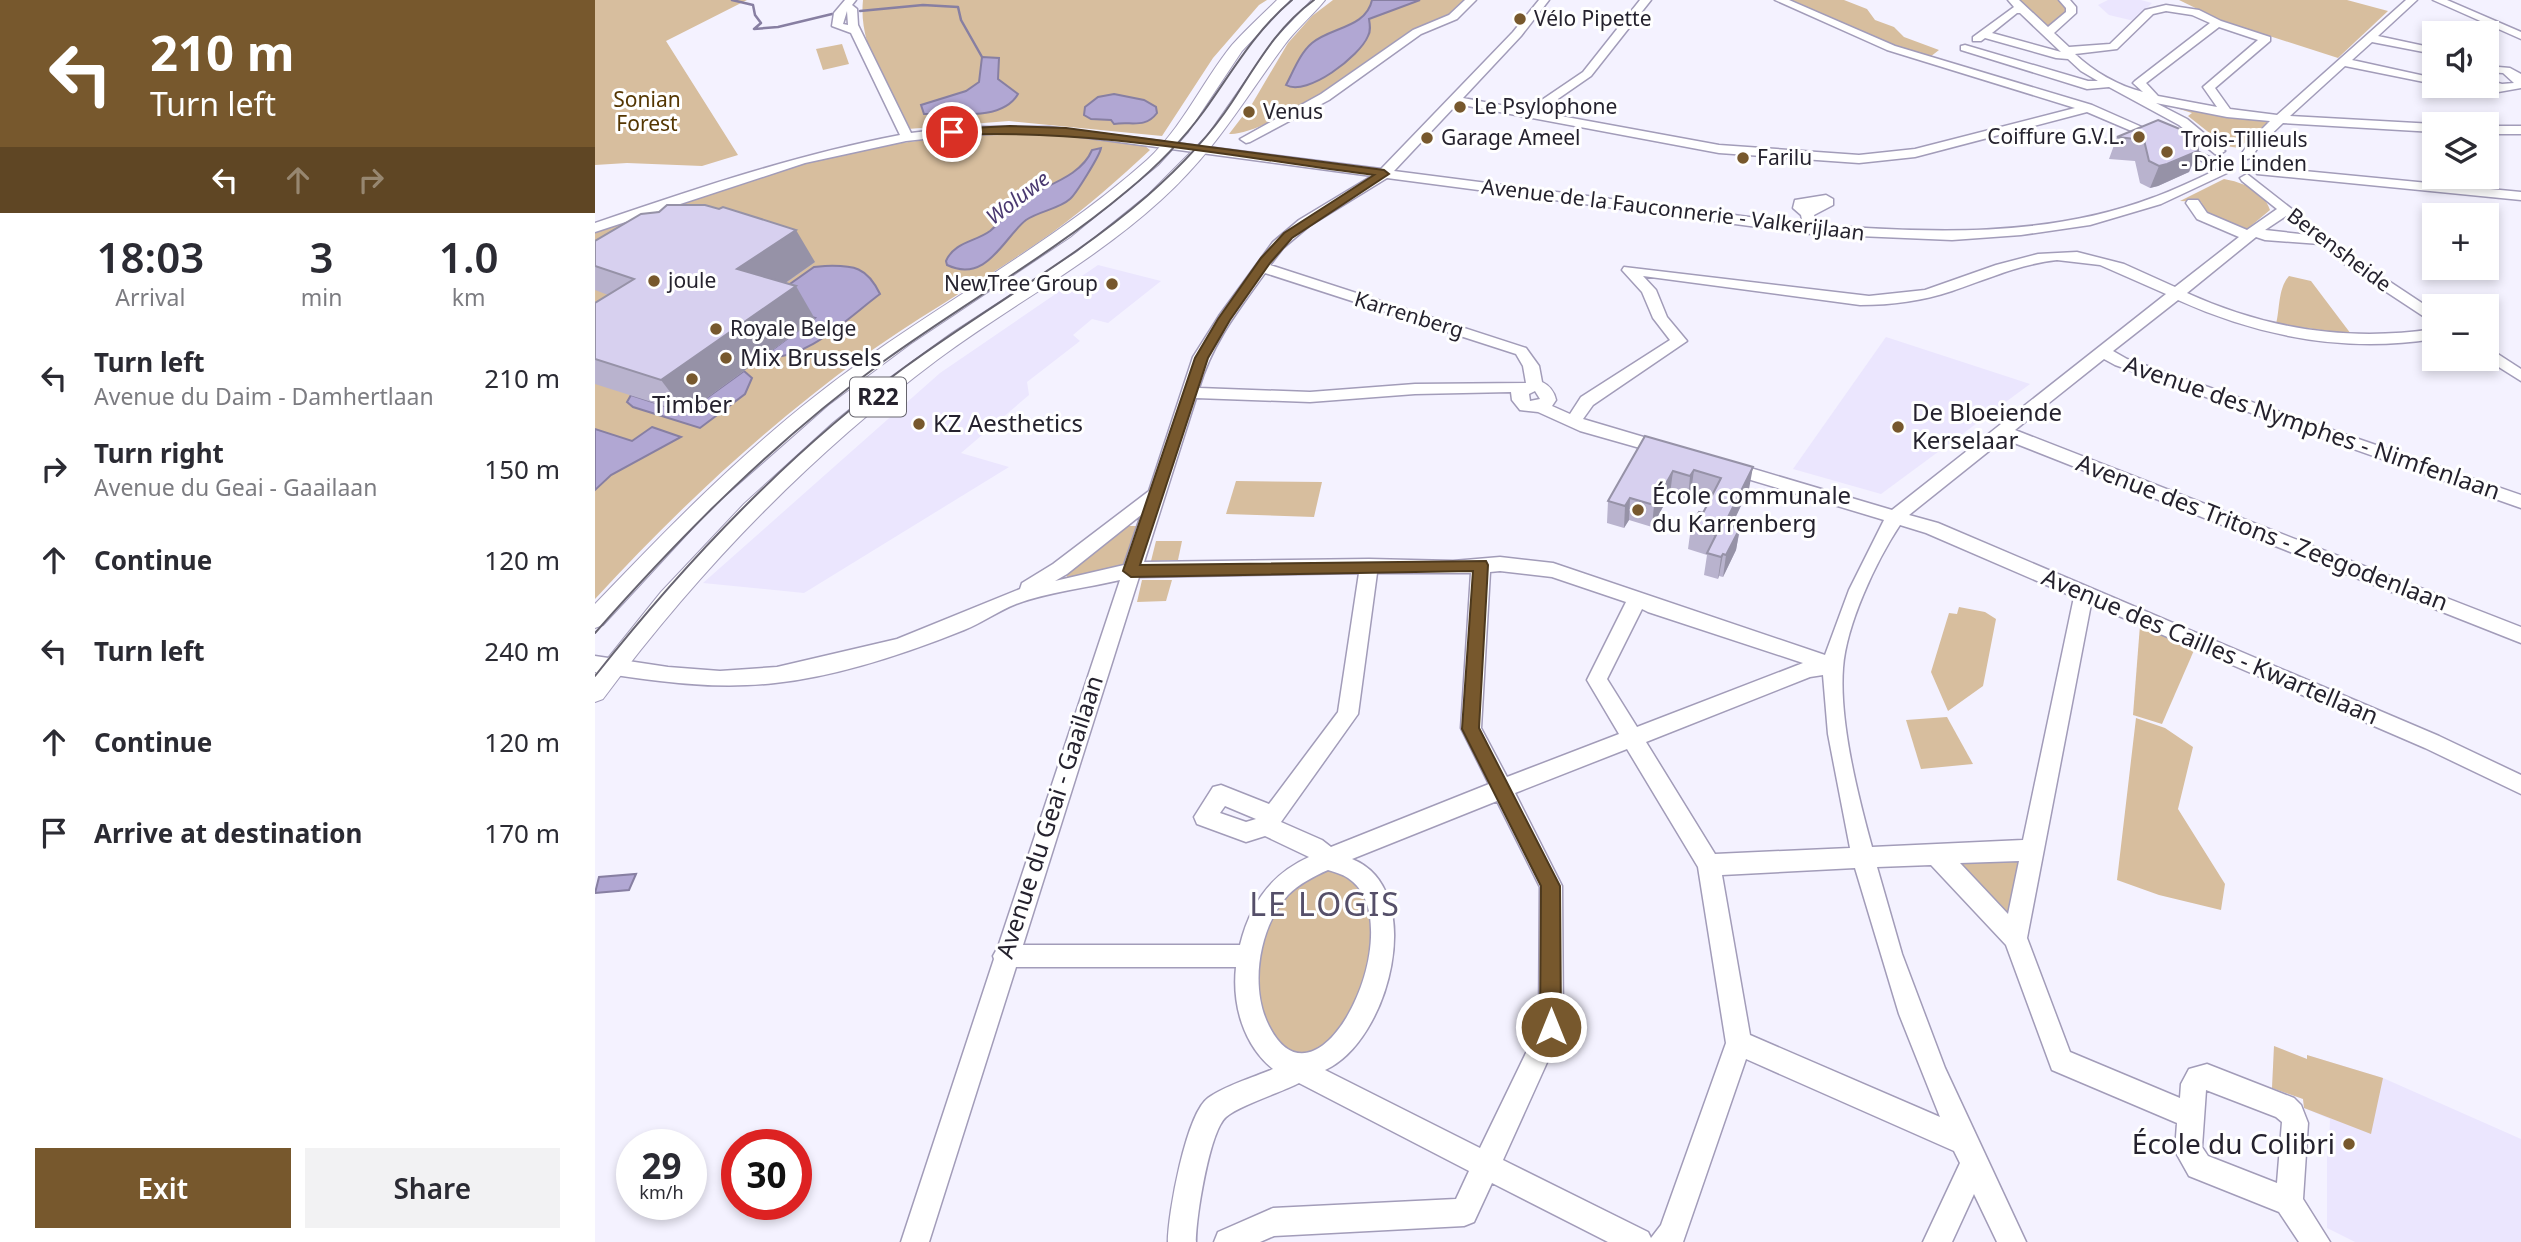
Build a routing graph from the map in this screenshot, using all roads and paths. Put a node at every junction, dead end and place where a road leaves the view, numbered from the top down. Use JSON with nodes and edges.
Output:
{"nodes":[{"id":1,"x":1284,"y":0,"type":"edge"},
{"id":2,"x":1319,"y":0,"type":"edge"},
{"id":3,"x":1471,"y":0,"type":"edge"},
{"id":4,"x":1544,"y":0,"type":"edge"},
{"id":5,"x":1646,"y":0,"type":"edge"},
{"id":6,"x":1780,"y":0,"type":"edge"},
{"id":7,"x":2064,"y":0,"type":"edge"},
{"id":8,"x":2412,"y":0,"type":"edge"},
{"id":9,"x":2438,"y":0,"type":"edge"},
{"id":10,"x":2473,"y":0,"type":"edge"},
{"id":11,"x":849,"y":3,"type":"edge"},
{"id":12,"x":2020,"y":3,"type":"edge"},
{"id":13,"x":2456,"y":8,"type":"junction"},
{"id":14,"x":2217,"y":23,"type":"junction"},
{"id":15,"x":2045,"y":31,"type":"junction"},
{"id":16,"x":857,"y":32,"type":"junction"},
{"id":17,"x":1984,"y":34,"type":"junction"},
{"id":18,"x":2521,"y":36,"type":"edge"},
{"id":19,"x":2370,"y":38,"type":"junction"},
{"id":20,"x":2422,"y":49,"type":"edge"},
{"id":21,"x":2068,"y":53,"type":"junction"},
{"id":22,"x":2343,"y":62,"type":"junction"},
{"id":23,"x":2499,"y":67,"type":"edge"},
{"id":24,"x":2499,"y":70,"type":"edge"},
{"id":25,"x":2506,"y":70,"type":"junction"},
{"id":26,"x":2422,"y":78,"type":"edge"},
{"id":27,"x":2109,"y":83,"type":"junction"},
{"id":28,"x":2499,"y":87,"type":"edge"},
{"id":29,"x":2499,"y":88,"type":"edge"},
{"id":30,"x":2503,"y":88,"type":"junction"},
{"id":31,"x":2305,"y":99,"type":"junction"},
{"id":32,"x":1456,"y":100,"type":"junction"},
{"id":33,"x":2150,"y":100,"type":"junction"},
{"id":34,"x":2088,"y":108,"type":"junction"},
{"id":35,"x":2227,"y":113,"type":"junction"},
{"id":36,"x":1528,"y":114,"type":"junction"},
{"id":37,"x":2276,"y":123,"type":"junction"},
{"id":38,"x":2343,"y":125,"type":"junction"},
{"id":39,"x":2422,"y":128,"type":"edge"},
{"id":40,"x":2499,"y":130,"type":"edge"},
{"id":41,"x":2521,"y":131,"type":"edge"},
{"id":42,"x":2288,"y":132,"type":"junction"},
{"id":43,"x":907,"y":137,"type":"junction"},
{"id":44,"x":1246,"y":139,"type":"dead end"},
{"id":45,"x":1169,"y":144,"type":"junction"},
{"id":46,"x":1203,"y":148,"type":"junction"},
{"id":47,"x":2219,"y":151,"type":"junction"},
{"id":48,"x":2250,"y":152,"type":"junction"},
{"id":49,"x":2206,"y":158,"type":"junction"},
{"id":50,"x":2262,"y":171,"type":"junction"},
{"id":51,"x":2221,"y":173,"type":"junction"},
{"id":52,"x":1384,"y":174,"type":"junction"},
{"id":53,"x":2247,"y":178,"type":"junction"},
{"id":54,"x":2521,"y":196,"type":"edge"},
{"id":55,"x":2193,"y":203,"type":"dead end"},
{"id":56,"x":2288,"y":212,"type":"junction"},
{"id":57,"x":1807,"y":213,"type":"dead end"},
{"id":58,"x":595,"y":228,"type":"edge"},
{"id":59,"x":1811,"y":230,"type":"junction"},
{"id":60,"x":2252,"y":234,"type":"junction"},
{"id":61,"x":2322,"y":240,"type":"junction"},
{"id":62,"x":1261,"y":267,"type":"junction"},
{"id":63,"x":2176,"y":293,"type":"junction"},
{"id":64,"x":2422,"y":309,"type":"edge"},
{"id":65,"x":2422,"y":336,"type":"edge"},
{"id":66,"x":2103,"y":352,"type":"junction"},
{"id":67,"x":2499,"y":360,"type":"edge"},
{"id":68,"x":2521,"y":376,"type":"edge"},
{"id":69,"x":1529,"y":387,"type":"junction"},
{"id":70,"x":1190,"y":393,"type":"junction"},
{"id":71,"x":1574,"y":420,"type":"junction"},
{"id":72,"x":2003,"y":432,"type":"junction"},
{"id":73,"x":1682,"y":454,"type":"edge"},
{"id":74,"x":1713,"y":463,"type":"edge"},
{"id":75,"x":1155,"y":495,"type":"junction"},
{"id":76,"x":2521,"y":502,"type":"edge"},
{"id":77,"x":1896,"y":516,"type":"junction"},
{"id":78,"x":1481,"y":565,"type":"junction"},
{"id":79,"x":1369,"y":566,"type":"junction"},
{"id":80,"x":1131,"y":571,"type":"junction"},
{"id":81,"x":2084,"y":593,"type":"junction"},
{"id":82,"x":1012,"y":598,"type":"junction"},
{"id":83,"x":1637,"y":599,"type":"junction"},
{"id":84,"x":595,"y":619,"type":"edge"},
{"id":85,"x":2521,"y":635,"type":"edge"},
{"id":86,"x":604,"y":665,"type":"edge"},
{"id":87,"x":1832,"y":665,"type":"junction"},
{"id":88,"x":595,"y":692,"type":"edge"},
{"id":89,"x":1632,"y":737,"type":"junction"},
{"id":90,"x":2521,"y":785,"type":"edge"},
{"id":91,"x":1500,"y":789,"type":"junction"},
{"id":92,"x":2031,"y":850,"type":"junction"},
{"id":93,"x":1936,"y":854,"type":"junction"},
{"id":94,"x":1862,"y":856,"type":"junction"},
{"id":95,"x":1330,"y":860,"type":"junction"},
{"id":96,"x":1709,"y":864,"type":"junction"},
{"id":97,"x":2015,"y":937,"type":"junction"},
{"id":98,"x":1005,"y":956,"type":"junction"},
{"id":99,"x":1250,"y":956,"type":"junction"},
{"id":100,"x":1739,"y":1043,"type":"junction"},
{"id":101,"x":1301,"y":1067,"type":"junction"},
{"id":102,"x":2191,"y":1116,"type":"junction"},
{"id":103,"x":1961,"y":1140,"type":"junction"},
{"id":104,"x":1487,"y":1165,"type":"junction"},
{"id":105,"x":1973,"y":1166,"type":"junction"},
{"id":106,"x":2289,"y":1202,"type":"junction"},
{"id":107,"x":915,"y":1242,"type":"edge"},
{"id":108,"x":1182,"y":1242,"type":"edge"},
{"id":109,"x":1228,"y":1242,"type":"edge"},
{"id":110,"x":1638,"y":1242,"type":"edge"},
{"id":111,"x":1663,"y":1242,"type":"edge"},
{"id":112,"x":1937,"y":1242,"type":"edge"},
{"id":113,"x":2012,"y":1242,"type":"edge"},
{"id":114,"x":2316,"y":1242,"type":"edge"}],
"edges":[{"from":1,"to":45,"type":"main road","number":"R22"},
{"from":2,"to":46,"type":"main road","number":"R22"},
{"from":3,"to":44,"type":"street"},
{"from":4,"to":32,"type":"street"},
{"from":5,"to":36,"type":"street"},
{"from":6,"to":34,"type":"street"},
{"from":7,"to":15,"type":"street"},
{"from":8,"to":19,"type":"street"},
{"from":9,"to":13,"type":"street"},
{"from":10,"to":13,"type":"street"},
{"from":11,"to":16,"type":"street"},
{"from":11,"to":16,"type":"street"},
{"from":12,"to":15,"type":"street"},
{"from":12,"to":17,"type":"street"},
{"from":13,"to":18,"type":"street"},
{"from":14,"to":21,"type":"street"},
{"from":14,"to":33,"type":"street"},
{"from":14,"to":35,"type":"street"},
{"from":15,"to":21,"type":"street"},
{"from":16,"to":43,"type":"street"},
{"from":17,"to":21,"type":"street"},
{"from":17,"to":27,"type":"street"},
{"from":19,"to":20,"type":"street"},
{"from":19,"to":22,"type":"street"},
{"from":21,"to":27,"type":"street"},
{"from":22,"to":26,"type":"street"},
{"from":22,"to":31,"type":"street"},
{"from":23,"to":25,"type":"street"},
{"from":24,"to":25,"type":"street"},
{"from":25,"to":30,"type":"street"},
{"from":27,"to":33,"type":"street"},
{"from":28,"to":30,"type":"street"},
{"from":29,"to":30,"type":"street"},
{"from":31,"to":37,"type":"street"},
{"from":31,"to":38,"type":"street"},
{"from":32,"to":36,"type":"street"},
{"from":32,"to":52,"type":"street"},
{"from":33,"to":35,"type":"street"},
{"from":33,"to":47,"type":"street"},
{"from":34,"to":36,"type":"street"},
{"from":34,"to":49,"type":"street"},
{"from":35,"to":37,"type":"street"},
{"from":37,"to":38,"type":"street"},
{"from":37,"to":42,"type":"street"},
{"from":37,"to":48,"type":"street"},
{"from":38,"to":39,"type":"street"},
{"from":38,"to":42,"type":"street"},
{"from":40,"to":41,"type":"street"},
{"from":42,"to":48,"type":"street"},
{"from":43,"to":45,"type":"street","name":"Avenue de la Fauconnerie - Valkerijlaan"},
{"from":43,"to":58,"type":"street","name":"Avenue de la Fauconnerie - Valkerijlaan"},
{"from":45,"to":46,"type":"street","name":"Avenue de la Fauconnerie - Valkerijlaan"},
{"from":45,"to":84,"type":"main road","number":"R22"},
{"from":46,"to":52,"type":"street","name":"Avenue de la Fauconnerie - Valkerijlaan"},
{"from":46,"to":86,"type":"main road","number":"R22"},
{"from":47,"to":48,"type":"street"},
{"from":47,"to":49,"type":"street"},
{"from":48,"to":50,"type":"street"},
{"from":49,"to":51,"type":"street"},
{"from":50,"to":53,"type":"street"},
{"from":50,"to":54,"type":"street"},
{"from":51,"to":53,"type":"street"},
{"from":51,"to":59,"type":"street","name":"Avenue de la Fauconnerie - Valkerijlaan"},
{"from":52,"to":59,"type":"street","name":"Avenue de la Fauconnerie - Valkerijlaan"},
{"from":52,"to":62,"type":"street"},
{"from":53,"to":56,"type":"street","name":"Berensheide"},
{"from":55,"to":60,"type":"street"},
{"from":56,"to":60,"type":"street"},
{"from":56,"to":61,"type":"street","name":"Berensheide"},
{"from":57,"to":59,"type":"street"},
{"from":60,"to":61,"type":"street"},
{"from":60,"to":63,"type":"street"},
{"from":61,"to":64,"type":"street","name":"Berensheide"},
{"from":62,"to":69,"type":"street","name":"Karrenberg"},
{"from":62,"to":70,"type":"street"},
{"from":63,"to":65,"type":"street"},
{"from":63,"to":66,"type":"street"},
{"from":63,"to":71,"type":"street"},
{"from":66,"to":72,"type":"street"},
{"from":66,"to":76,"type":"street","name":"Avenue des Nymphes - Nimfenlaan"},
{"from":67,"to":68,"type":"street"},
{"from":69,"to":70,"type":"street"},
{"from":69,"to":71,"type":"street"},
{"from":70,"to":75,"type":"street","name":"Avenue du Geai - Gaailaan"},
{"from":71,"to":73,"type":"street"},
{"from":72,"to":77,"type":"street"},
{"from":72,"to":85,"type":"street","name":"Avenue des Tritons - Zeegodenlaan"},
{"from":74,"to":77,"type":"street","name":"Avenue des Cailles - Kwartellaan"},
{"from":75,"to":80,"type":"street","name":"Avenue du Geai - Gaailaan"},
{"from":75,"to":82,"type":"street"},
{"from":77,"to":81,"type":"street","name":"Avenue des Cailles - Kwartellaan"},
{"from":77,"to":87,"type":"street"},
{"from":78,"to":79,"type":"street"},
{"from":78,"to":83,"type":"street"},
{"from":78,"to":91,"type":"street"},
{"from":79,"to":80,"type":"street"},
{"from":79,"to":95,"type":"street"},
{"from":80,"to":82,"type":"street"},
{"from":80,"to":98,"type":"street","name":"Avenue du Geai - Gaailaan"},
{"from":81,"to":90,"type":"street","name":"Avenue des Cailles - Kwartellaan"},
{"from":81,"to":92,"type":"street"},
{"from":82,"to":86,"type":"street"},
{"from":83,"to":87,"type":"street"},
{"from":83,"to":89,"type":"street"},
{"from":86,"to":88,"type":"main road","number":"R22"},
{"from":87,"to":89,"type":"street"},
{"from":87,"to":94,"type":"street"},
{"from":89,"to":91,"type":"street"},
{"from":89,"to":96,"type":"street"},
{"from":91,"to":95,"type":"street"},
{"from":91,"to":104,"type":"street"},
{"from":92,"to":93,"type":"street"},
{"from":92,"to":97,"type":"street"},
{"from":93,"to":94,"type":"street"},
{"from":93,"to":97,"type":"street"},
{"from":94,"to":96,"type":"street"},
{"from":94,"to":103,"type":"street"},
{"from":95,"to":99,"type":"street"},
{"from":95,"to":101,"type":"street"},
{"from":96,"to":100,"type":"street"},
{"from":97,"to":102,"type":"street"},
{"from":98,"to":99,"type":"street"},
{"from":98,"to":107,"type":"street","name":"Avenue du Geai - Gaailaan"},
{"from":99,"to":101,"type":"street"},
{"from":100,"to":103,"type":"street"},
{"from":100,"to":111,"type":"street"},
{"from":101,"to":104,"type":"street"},
{"from":101,"to":108,"type":"street"},
{"from":102,"to":106,"type":"street"},
{"from":102,"to":106,"type":"street"},
{"from":103,"to":105,"type":"street"},
{"from":104,"to":109,"type":"street"},
{"from":104,"to":110,"type":"street"},
{"from":105,"to":112,"type":"street"},
{"from":105,"to":113,"type":"street"},
{"from":106,"to":114,"type":"street"}]}
